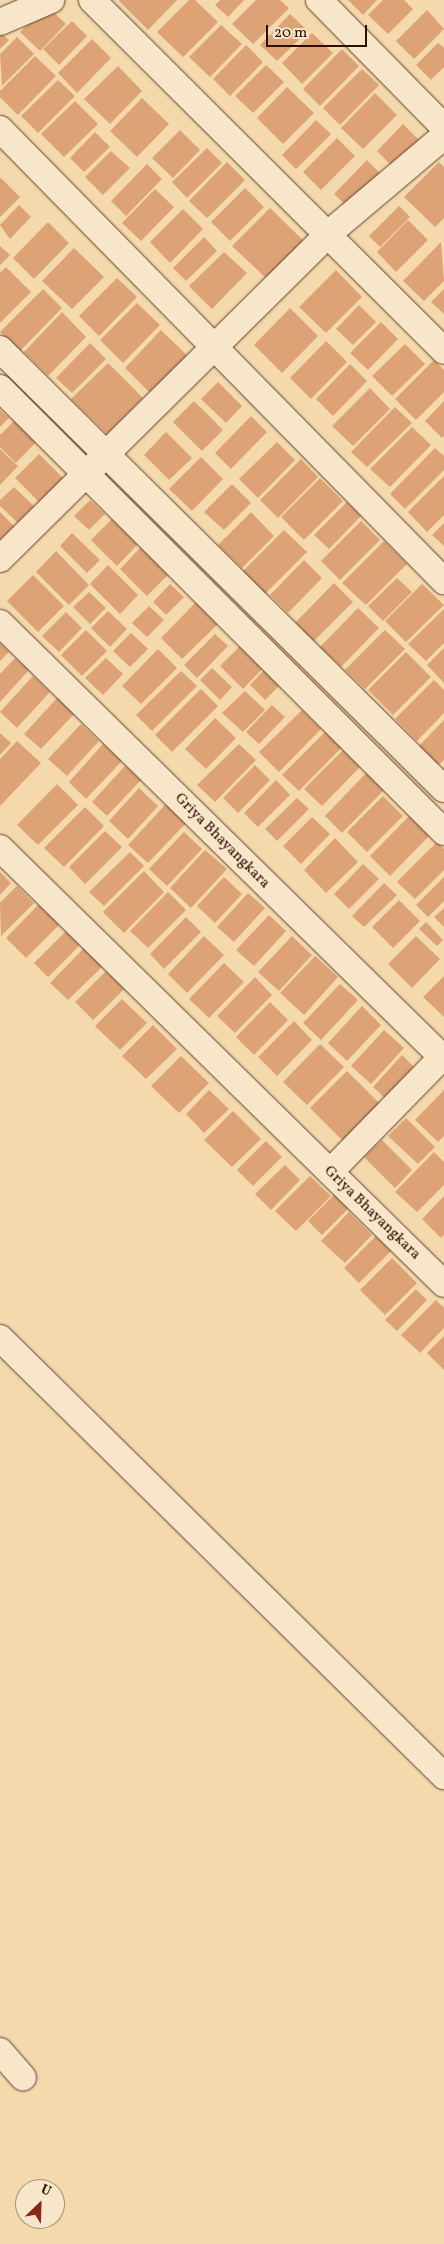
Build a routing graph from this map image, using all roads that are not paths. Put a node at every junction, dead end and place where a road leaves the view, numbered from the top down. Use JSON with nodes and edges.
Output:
{"nodes":[{"id":1,"x":51,"y":0,"type":"edge"},
{"id":2,"x":92,"y":0,"type":"edge"},
{"id":3,"x":319,"y":0,"type":"edge"},
{"id":4,"x":0,"y":22,"type":"edge"},
{"id":5,"x":444,"y":127,"type":"edge"},
{"id":6,"x":0,"y":129,"type":"edge"},
{"id":7,"x":444,"y":136,"type":"edge"},
{"id":8,"x":328,"y":235,"type":"junction"},
{"id":9,"x":212,"y":348,"type":"junction"},
{"id":10,"x":0,"y":349,"type":"edge"},
{"id":11,"x":444,"y":351,"type":"edge"},
{"id":12,"x":0,"y":388,"type":"edge"},
{"id":13,"x":97,"y":461,"type":"junction"},
{"id":14,"x":0,"y":559,"type":"edge"},
{"id":15,"x":444,"y":581,"type":"edge"},
{"id":16,"x":0,"y":622,"type":"edge"},
{"id":17,"x":444,"y":789,"type":"edge"},
{"id":18,"x":444,"y":832,"type":"edge"},
{"id":19,"x":0,"y":848,"type":"edge"},
{"id":20,"x":443,"y":1057,"type":"edge"},
{"id":21,"x":330,"y":1172,"type":"junction"},
{"id":22,"x":444,"y":1284,"type":"edge"},
{"id":23,"x":0,"y":1338,"type":"edge"},
{"id":24,"x":444,"y":1776,"type":"edge"},
{"id":25,"x":0,"y":2051,"type":"edge"},
{"id":26,"x":23,"y":2077,"type":"dead end"}],
"edges":[{"from":1,"to":4,"type":"street"},
{"from":2,"to":8,"type":"street"},
{"from":3,"to":5,"type":"street"},
{"from":6,"to":9,"type":"street"},
{"from":7,"to":8,"type":"street"},
{"from":8,"to":9,"type":"street"},
{"from":8,"to":11,"type":"street"},
{"from":9,"to":13,"type":"street"},
{"from":9,"to":15,"type":"street"},
{"from":10,"to":13,"type":"street"},
{"from":12,"to":13,"type":"street"},
{"from":13,"to":14,"type":"street"},
{"from":13,"to":17,"type":"street"},
{"from":13,"to":18,"type":"street"},
{"from":16,"to":20,"type":"street","name":"Griya Bhayangkara"},
{"from":19,"to":21,"type":"street","name":"Griya Bhayangkara"},
{"from":20,"to":21,"type":"street"},
{"from":21,"to":22,"type":"street","name":"Griya Bhayangkara"},
{"from":23,"to":24,"type":"street"},
{"from":25,"to":26,"type":"street"}]}
